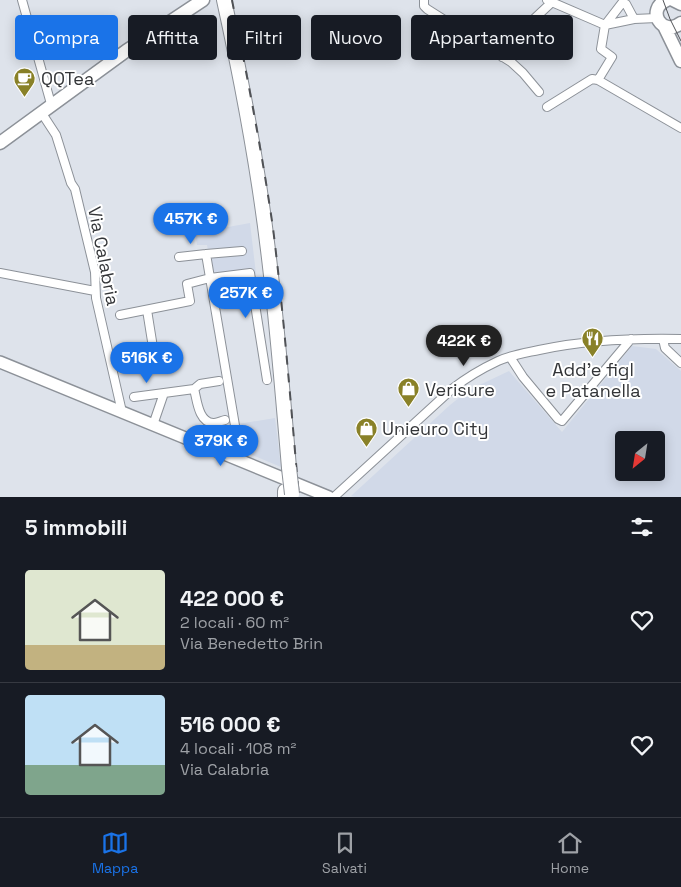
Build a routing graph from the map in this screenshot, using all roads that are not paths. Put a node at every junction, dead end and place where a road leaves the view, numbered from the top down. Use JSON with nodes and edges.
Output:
{"nodes":[{"id":1,"x":22,"y":0,"type":"edge"},
{"id":2,"x":203,"y":0,"type":"edge"},
{"id":3,"x":424,"y":0,"type":"edge"},
{"id":4,"x":549,"y":1,"type":"edge"},
{"id":5,"x":624,"y":1,"type":"edge"},
{"id":6,"x":221,"y":2,"type":"edge"},
{"id":7,"x":670,"y":6,"type":"edge"},
{"id":8,"x":436,"y":15,"type":"edge"},
{"id":9,"x":536,"y":15,"type":"edge"},
{"id":10,"x":634,"y":19,"type":"junction"},
{"id":11,"x":681,"y":23,"type":"edge"},
{"id":12,"x":606,"y":25,"type":"junction"},
{"id":13,"x":506,"y":60,"type":"edge"},
{"id":14,"x":681,"y":61,"type":"edge"},
{"id":15,"x":598,"y":80,"type":"junction"},
{"id":16,"x":538,"y":92,"type":"dead end"},
{"id":17,"x":547,"y":107,"type":"dead end"},
{"id":18,"x":46,"y":108,"type":"junction"},
{"id":19,"x":681,"y":128,"type":"edge"},
{"id":20,"x":0,"y":143,"type":"edge"},
{"id":21,"x":242,"y":251,"type":"dead end"},
{"id":22,"x":206,"y":254,"type":"junction"},
{"id":23,"x":180,"y":258,"type":"dead end"},
{"id":24,"x":0,"y":273,"type":"edge"},
{"id":25,"x":210,"y":278,"type":"junction"},
{"id":26,"x":95,"y":291,"type":"junction"},
{"id":27,"x":147,"y":310,"type":"junction"},
{"id":28,"x":120,"y":315,"type":"dead end"},
{"id":29,"x":631,"y":339,"type":"junction"},
{"id":30,"x":663,"y":339,"type":"junction"},
{"id":31,"x":681,"y":339,"type":"edge"},
{"id":32,"x":510,"y":356,"type":"junction"},
{"id":33,"x":155,"y":360,"type":"dead end"},
{"id":34,"x":0,"y":362,"type":"edge"},
{"id":35,"x":681,"y":363,"type":"edge"},
{"id":36,"x":267,"y":380,"type":"dead end"},
{"id":37,"x":219,"y":381,"type":"dead end"},
{"id":38,"x":194,"y":389,"type":"junction"},
{"id":39,"x":164,"y":393,"type":"junction"},
{"id":40,"x":134,"y":397,"type":"dead end"},
{"id":41,"x":122,"y":412,"type":"junction"},
{"id":42,"x":225,"y":420,"type":"dead end"},
{"id":43,"x":153,"y":425,"type":"junction"},
{"id":44,"x":241,"y":461,"type":"junction"},
{"id":45,"x":288,"y":495,"type":"edge"},
{"id":46,"x":329,"y":497,"type":"edge"},
{"id":47,"x":334,"y":497,"type":"edge"}],
"edges":[{"from":1,"to":18,"type":"street","name":"Via Calabria"},
{"from":2,"to":18,"type":"main road"},
{"from":3,"to":8,"type":"street"},
{"from":4,"to":9,"type":"street"},
{"from":4,"to":12,"type":"street"},
{"from":5,"to":10,"type":"street"},
{"from":5,"to":12,"type":"street"},
{"from":6,"to":45,"type":"highway","bridge":true},
{"from":7,"to":10,"type":"street"},
{"from":7,"to":11,"type":"main road"},
{"from":7,"to":14,"type":"main road"},
{"from":10,"to":12,"type":"street"},
{"from":12,"to":15,"type":"street"},
{"from":13,"to":16,"type":"street"},
{"from":15,"to":17,"type":"street"},
{"from":15,"to":19,"type":"street"},
{"from":18,"to":20,"type":"main road"},
{"from":18,"to":26,"type":"street","name":"Via Calabria"},
{"from":21,"to":22,"type":"street"},
{"from":22,"to":23,"type":"street"},
{"from":22,"to":25,"type":"street"},
{"from":24,"to":26,"type":"street"},
{"from":25,"to":27,"type":"street"},
{"from":25,"to":36,"type":"street"},
{"from":25,"to":44,"type":"street"},
{"from":26,"to":41,"type":"street","name":"Via Calabria"},
{"from":27,"to":28,"type":"street"},
{"from":27,"to":33,"type":"street"},
{"from":29,"to":30,"type":"street"},
{"from":29,"to":32,"type":"street"},
{"from":29,"to":32,"type":"street"},
{"from":30,"to":31,"type":"street"},
{"from":30,"to":35,"type":"street"},
{"from":32,"to":47,"type":"street"},
{"from":34,"to":41,"type":"main road"},
{"from":37,"to":38,"type":"street"},
{"from":38,"to":39,"type":"street"},
{"from":38,"to":42,"type":"street"},
{"from":39,"to":40,"type":"street"},
{"from":39,"to":43,"type":"street"},
{"from":41,"to":43,"type":"main road"},
{"from":43,"to":44,"type":"main road"},
{"from":44,"to":46,"type":"main road"}]}
